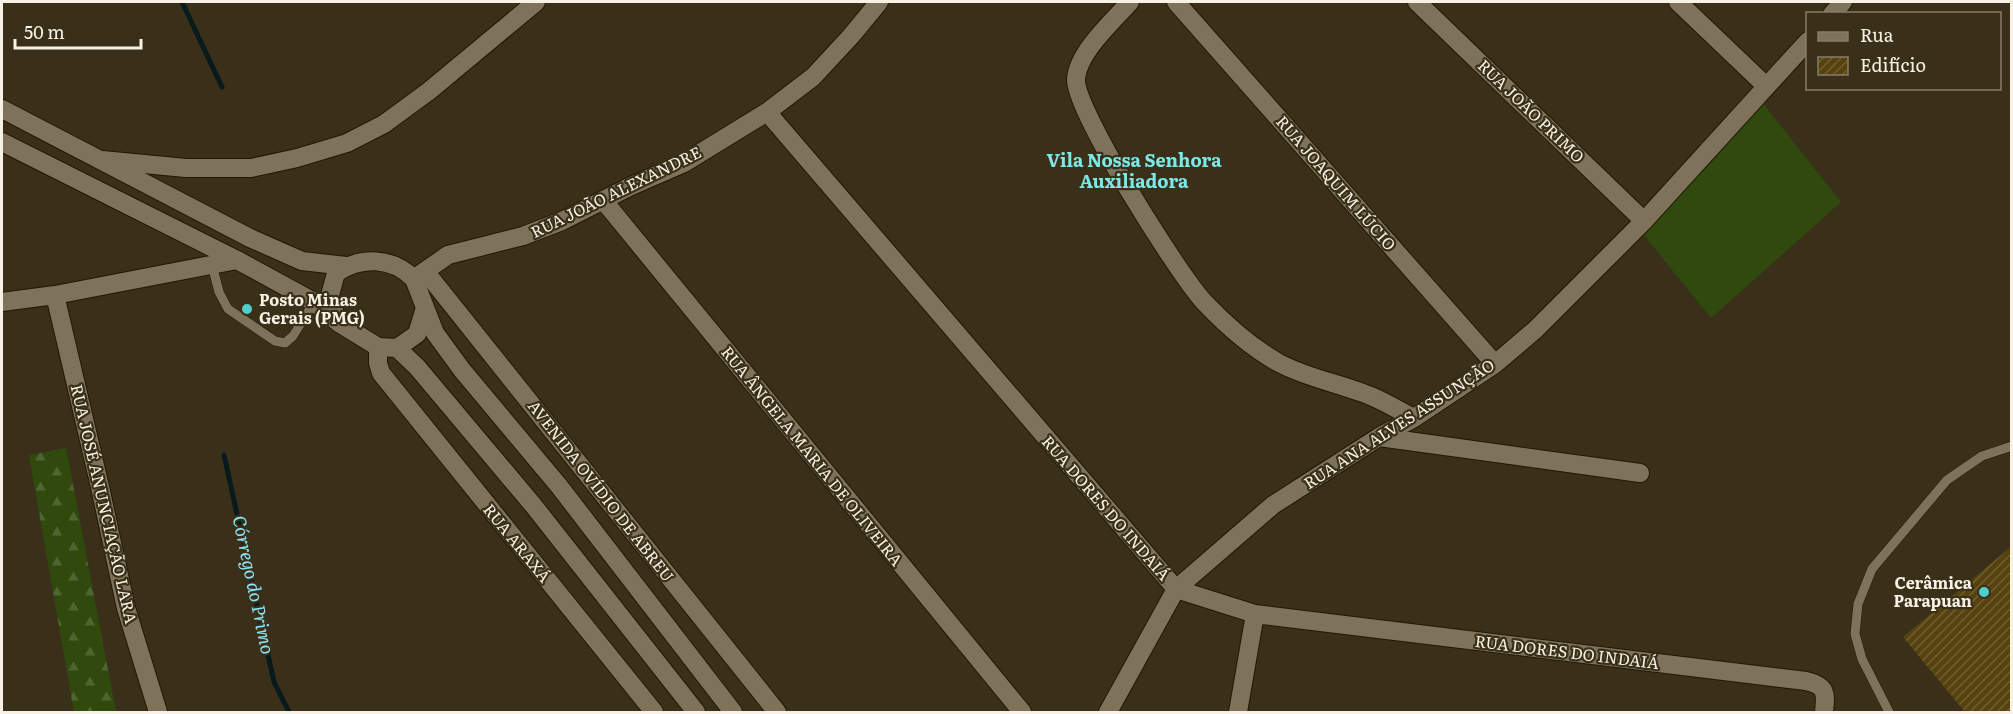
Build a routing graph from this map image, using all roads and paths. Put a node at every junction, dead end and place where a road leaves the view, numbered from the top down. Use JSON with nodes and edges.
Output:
{"nodes":[{"id":1,"x":536,"y":2,"type":"edge"},
{"id":2,"x":879,"y":2,"type":"edge"},
{"id":3,"x":1130,"y":2,"type":"edge"},
{"id":4,"x":1176,"y":2,"type":"edge"},
{"id":5,"x":1417,"y":2,"type":"edge"},
{"id":6,"x":1678,"y":2,"type":"edge"},
{"id":7,"x":1806,"y":42,"type":"edge"},
{"id":8,"x":1766,"y":86,"type":"junction"},
{"id":9,"x":2,"y":110,"type":"edge"},
{"id":10,"x":767,"y":112,"type":"junction"},
{"id":11,"x":2,"y":142,"type":"edge"},
{"id":12,"x":102,"y":160,"type":"junction"},
{"id":13,"x":603,"y":200,"type":"junction"},
{"id":14,"x":1644,"y":221,"type":"junction"},
{"id":15,"x":237,"y":260,"type":"junction"},
{"id":16,"x":212,"y":265,"type":"junction"},
{"id":17,"x":346,"y":266,"type":"junction"},
{"id":18,"x":419,"y":275,"type":"junction"},
{"id":19,"x":55,"y":295,"type":"junction"},
{"id":20,"x":2,"y":302,"type":"edge"},
{"id":21,"x":314,"y":302,"type":"junction"},
{"id":22,"x":424,"y":308,"type":"junction"},
{"id":23,"x":339,"y":323,"type":"junction"},
{"id":24,"x":378,"y":346,"type":"junction"},
{"id":25,"x":397,"y":348,"type":"junction"},
{"id":26,"x":1495,"y":364,"type":"junction"},
{"id":27,"x":1414,"y":418,"type":"junction"},
{"id":28,"x":1379,"y":437,"type":"junction"},
{"id":29,"x":2012,"y":446,"type":"edge"},
{"id":30,"x":1640,"y":473,"type":"dead end"},
{"id":31,"x":1176,"y":589,"type":"junction"},
{"id":32,"x":1255,"y":614,"type":"junction"},
{"id":33,"x":1825,"y":705,"type":"edge"},
{"id":34,"x":158,"y":712,"type":"edge"},
{"id":35,"x":654,"y":712,"type":"edge"},
{"id":36,"x":696,"y":712,"type":"edge"},
{"id":37,"x":733,"y":712,"type":"edge"},
{"id":38,"x":777,"y":712,"type":"edge"},
{"id":39,"x":1022,"y":712,"type":"edge"},
{"id":40,"x":1108,"y":712,"type":"edge"},
{"id":41,"x":1238,"y":712,"type":"edge"},
{"id":42,"x":1889,"y":712,"type":"edge"}],
"edges":[{"from":1,"to":12,"type":"street"},
{"from":2,"to":10,"type":"street","name":"RUA JOÃO ALEXANDRE"},
{"from":3,"to":27,"type":"street"},
{"from":4,"to":26,"type":"street","name":"RUA JOAQUIM LÚCIO"},
{"from":5,"to":14,"type":"street","name":"RUA JOÃO PRIMO"},
{"from":6,"to":8,"type":"street"},
{"from":7,"to":8,"type":"street","name":"RUA ANA ALVES ASSUNÇÃO"},
{"from":8,"to":14,"type":"street","name":"RUA ANA ALVES ASSUNÇÃO"},
{"from":9,"to":12,"type":"street"},
{"from":10,"to":13,"type":"street","name":"RUA JOÃO ALEXANDRE"},
{"from":10,"to":31,"type":"street","name":"RUA DORES DO INDAIÁ"},
{"from":11,"to":15,"type":"street"},
{"from":12,"to":17,"type":"street"},
{"from":13,"to":18,"type":"street","name":"RUA JOÃO ALEXANDRE"},
{"from":13,"to":39,"type":"street","name":"RUA ÂNGELA MARIA DE OLIVEIRA"},
{"from":14,"to":26,"type":"street","name":"RUA ANA ALVES ASSUNÇÃO"},
{"from":15,"to":16,"type":"street"},
{"from":15,"to":21,"type":"street"},
{"from":16,"to":19,"type":"street"},
{"from":16,"to":21,"type":"lane"},
{"from":17,"to":18,"type":"street"},
{"from":17,"to":23,"type":"street"},
{"from":18,"to":22,"type":"street"},
{"from":18,"to":38,"type":"street","name":"AVENIDA OVÍDIO DE ABREU"},
{"from":19,"to":20,"type":"street"},
{"from":19,"to":34,"type":"street","name":"RUA JOSÉ ANUNCIAÇÃO LARA"},
{"from":21,"to":23,"type":"street"},
{"from":22,"to":25,"type":"street"},
{"from":22,"to":37,"type":"street","name":"AVENIDA OVÍDIO DE ABREU"},
{"from":23,"to":24,"type":"street"},
{"from":24,"to":25,"type":"street"},
{"from":24,"to":35,"type":"street","name":"RUA ARAXÁ"},
{"from":25,"to":36,"type":"street"},
{"from":26,"to":27,"type":"street","name":"RUA ANA ALVES ASSUNÇÃO"},
{"from":27,"to":28,"type":"street","name":"RUA ANA ALVES ASSUNÇÃO"},
{"from":28,"to":30,"type":"street"},
{"from":28,"to":31,"type":"street","name":"RUA ANA ALVES ASSUNÇÃO"},
{"from":29,"to":42,"type":"lane"},
{"from":31,"to":32,"type":"street","name":"RUA DORES DO INDAIÁ"},
{"from":31,"to":40,"type":"street","name":"RUA ANA ALVES ASSUNÇÃO"},
{"from":32,"to":33,"type":"street","name":"RUA DORES DO INDAIÁ"},
{"from":32,"to":41,"type":"street"}]}
